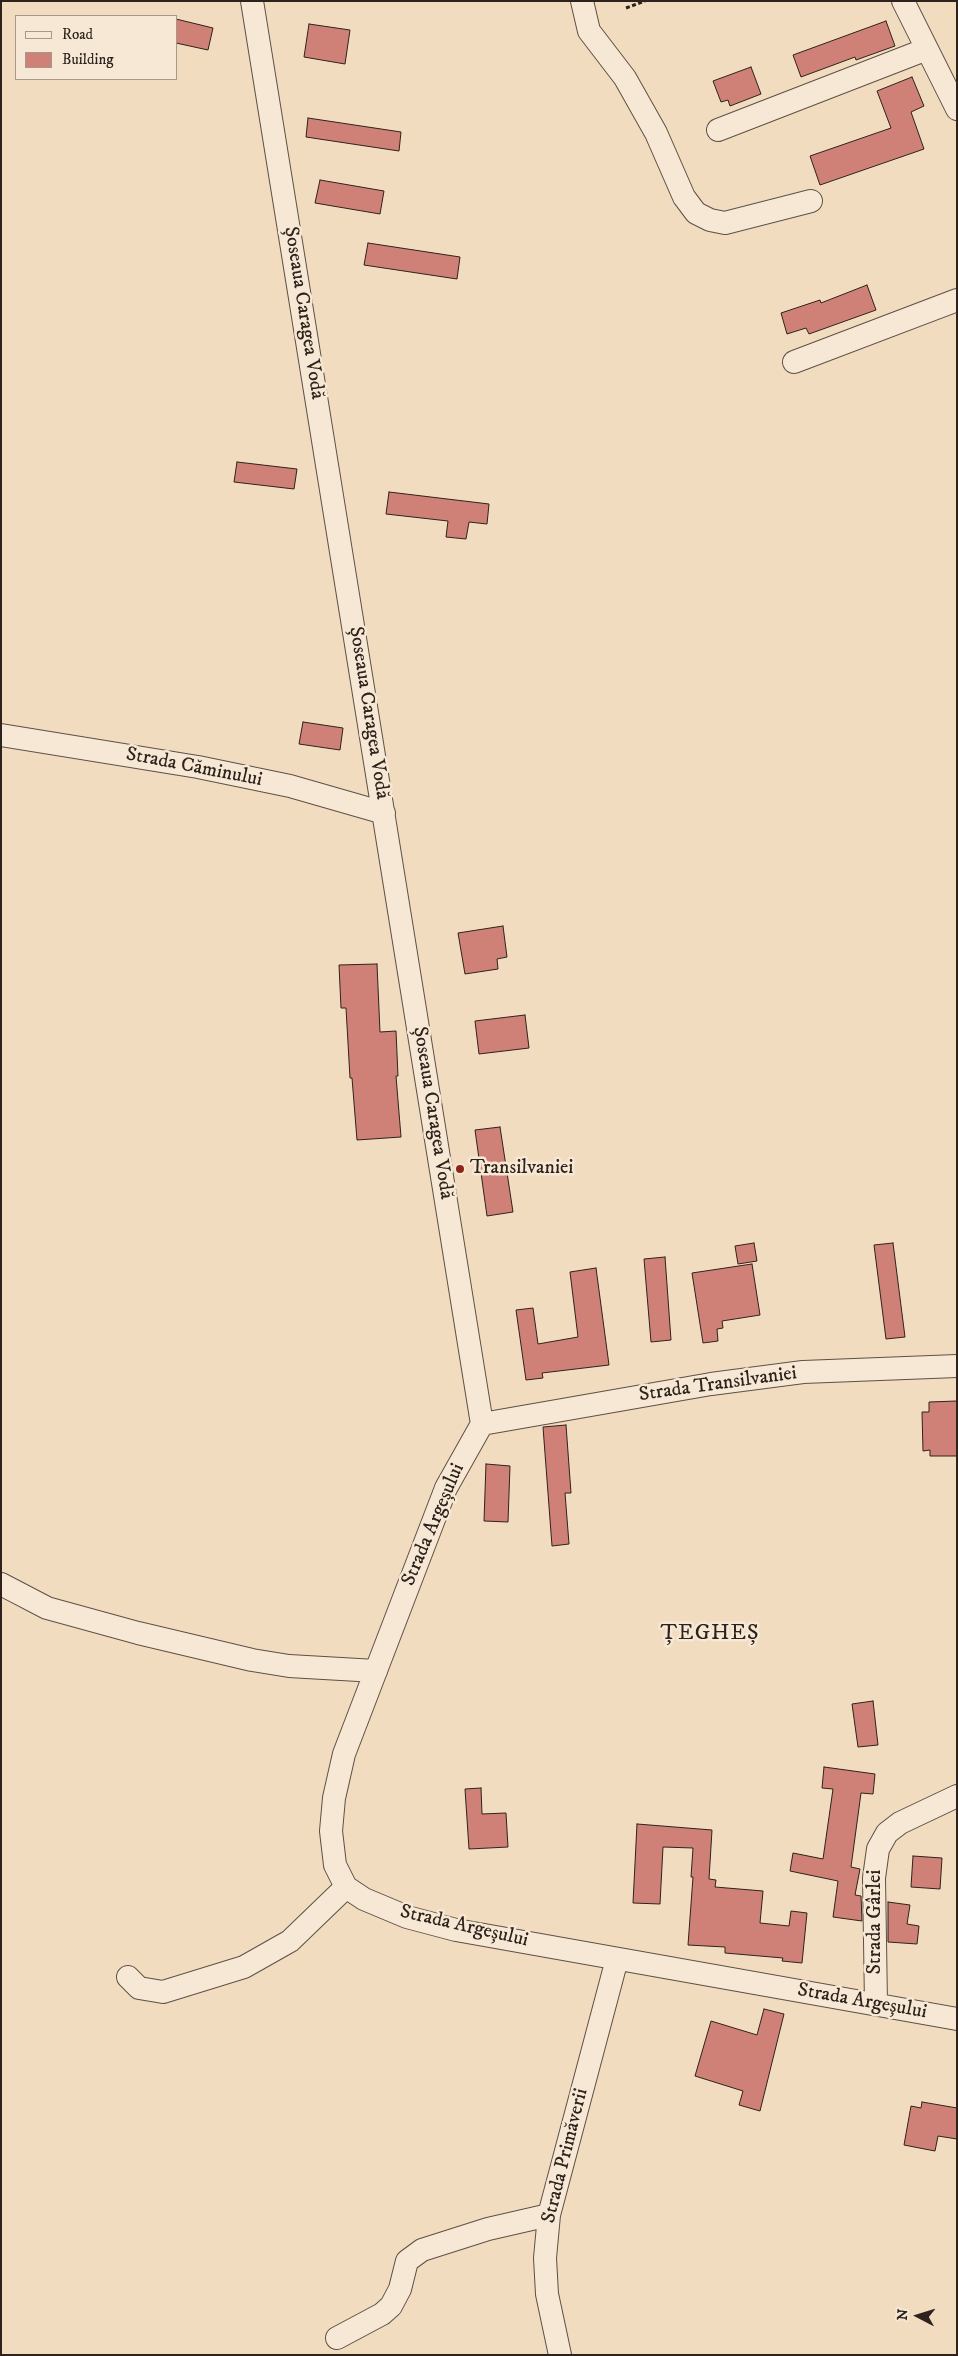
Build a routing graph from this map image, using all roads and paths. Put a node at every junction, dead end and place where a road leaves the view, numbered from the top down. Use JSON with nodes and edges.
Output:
{"nodes":[{"id":1,"x":252,"y":1,"type":"edge"},
{"id":2,"x":582,"y":1,"type":"edge"},
{"id":3,"x":644,"y":1,"type":"edge"},
{"id":4,"x":903,"y":1,"type":"edge"},
{"id":5,"x":626,"y":8,"type":"dead end"},
{"id":6,"x":927,"y":49,"type":"junction"},
{"id":7,"x":957,"y":109,"type":"edge"},
{"id":8,"x":718,"y":130,"type":"dead end"},
{"id":9,"x":811,"y":200,"type":"dead end"},
{"id":10,"x":957,"y":300,"type":"edge"},
{"id":11,"x":794,"y":362,"type":"dead end"},
{"id":12,"x":1,"y":735,"type":"edge"},
{"id":13,"x":384,"y":813,"type":"junction"},
{"id":14,"x":957,"y":1366,"type":"edge"},
{"id":15,"x":482,"y":1424,"type":"junction"},
{"id":16,"x":1,"y":1584,"type":"edge"},
{"id":17,"x":376,"y":1671,"type":"junction"},
{"id":18,"x":957,"y":1796,"type":"edge"},
{"id":19,"x":346,"y":1888,"type":"junction"},
{"id":20,"x":617,"y":1959,"type":"junction"},
{"id":21,"x":128,"y":1977,"type":"dead end"},
{"id":22,"x":876,"y":2004,"type":"junction"},
{"id":23,"x":957,"y":2019,"type":"edge"},
{"id":24,"x":549,"y":2215,"type":"junction"},
{"id":25,"x":337,"y":2338,"type":"dead end"},
{"id":26,"x":560,"y":2355,"type":"edge"}],
"edges":[{"from":1,"to":13,"type":"street","name":"Șoseaua Caragea Vodă"},
{"from":2,"to":9,"type":"street"},
{"from":3,"to":5,"type":"path"},
{"from":4,"to":6,"type":"street"},
{"from":6,"to":7,"type":"street"},
{"from":6,"to":8,"type":"street"},
{"from":10,"to":11,"type":"street"},
{"from":12,"to":13,"type":"street","name":"Strada Căminului"},
{"from":13,"to":15,"type":"street","name":"Șoseaua Caragea Vodă"},
{"from":14,"to":15,"type":"street","name":"Strada Transilvaniei"},
{"from":15,"to":17,"type":"street","name":"Strada Argeșului"},
{"from":16,"to":17,"type":"street"},
{"from":17,"to":19,"type":"street","name":"Strada Argeșului"},
{"from":18,"to":22,"type":"street","name":"Strada Gârlei"},
{"from":19,"to":20,"type":"street","name":"Strada Argeșului"},
{"from":19,"to":21,"type":"street"},
{"from":20,"to":22,"type":"street","name":"Strada Argeșului"},
{"from":20,"to":24,"type":"street","name":"Strada Primăverii"},
{"from":22,"to":23,"type":"street","name":"Strada Argeșului"},
{"from":24,"to":25,"type":"street"},
{"from":24,"to":26,"type":"street","name":"Strada Primăverii"}]}
